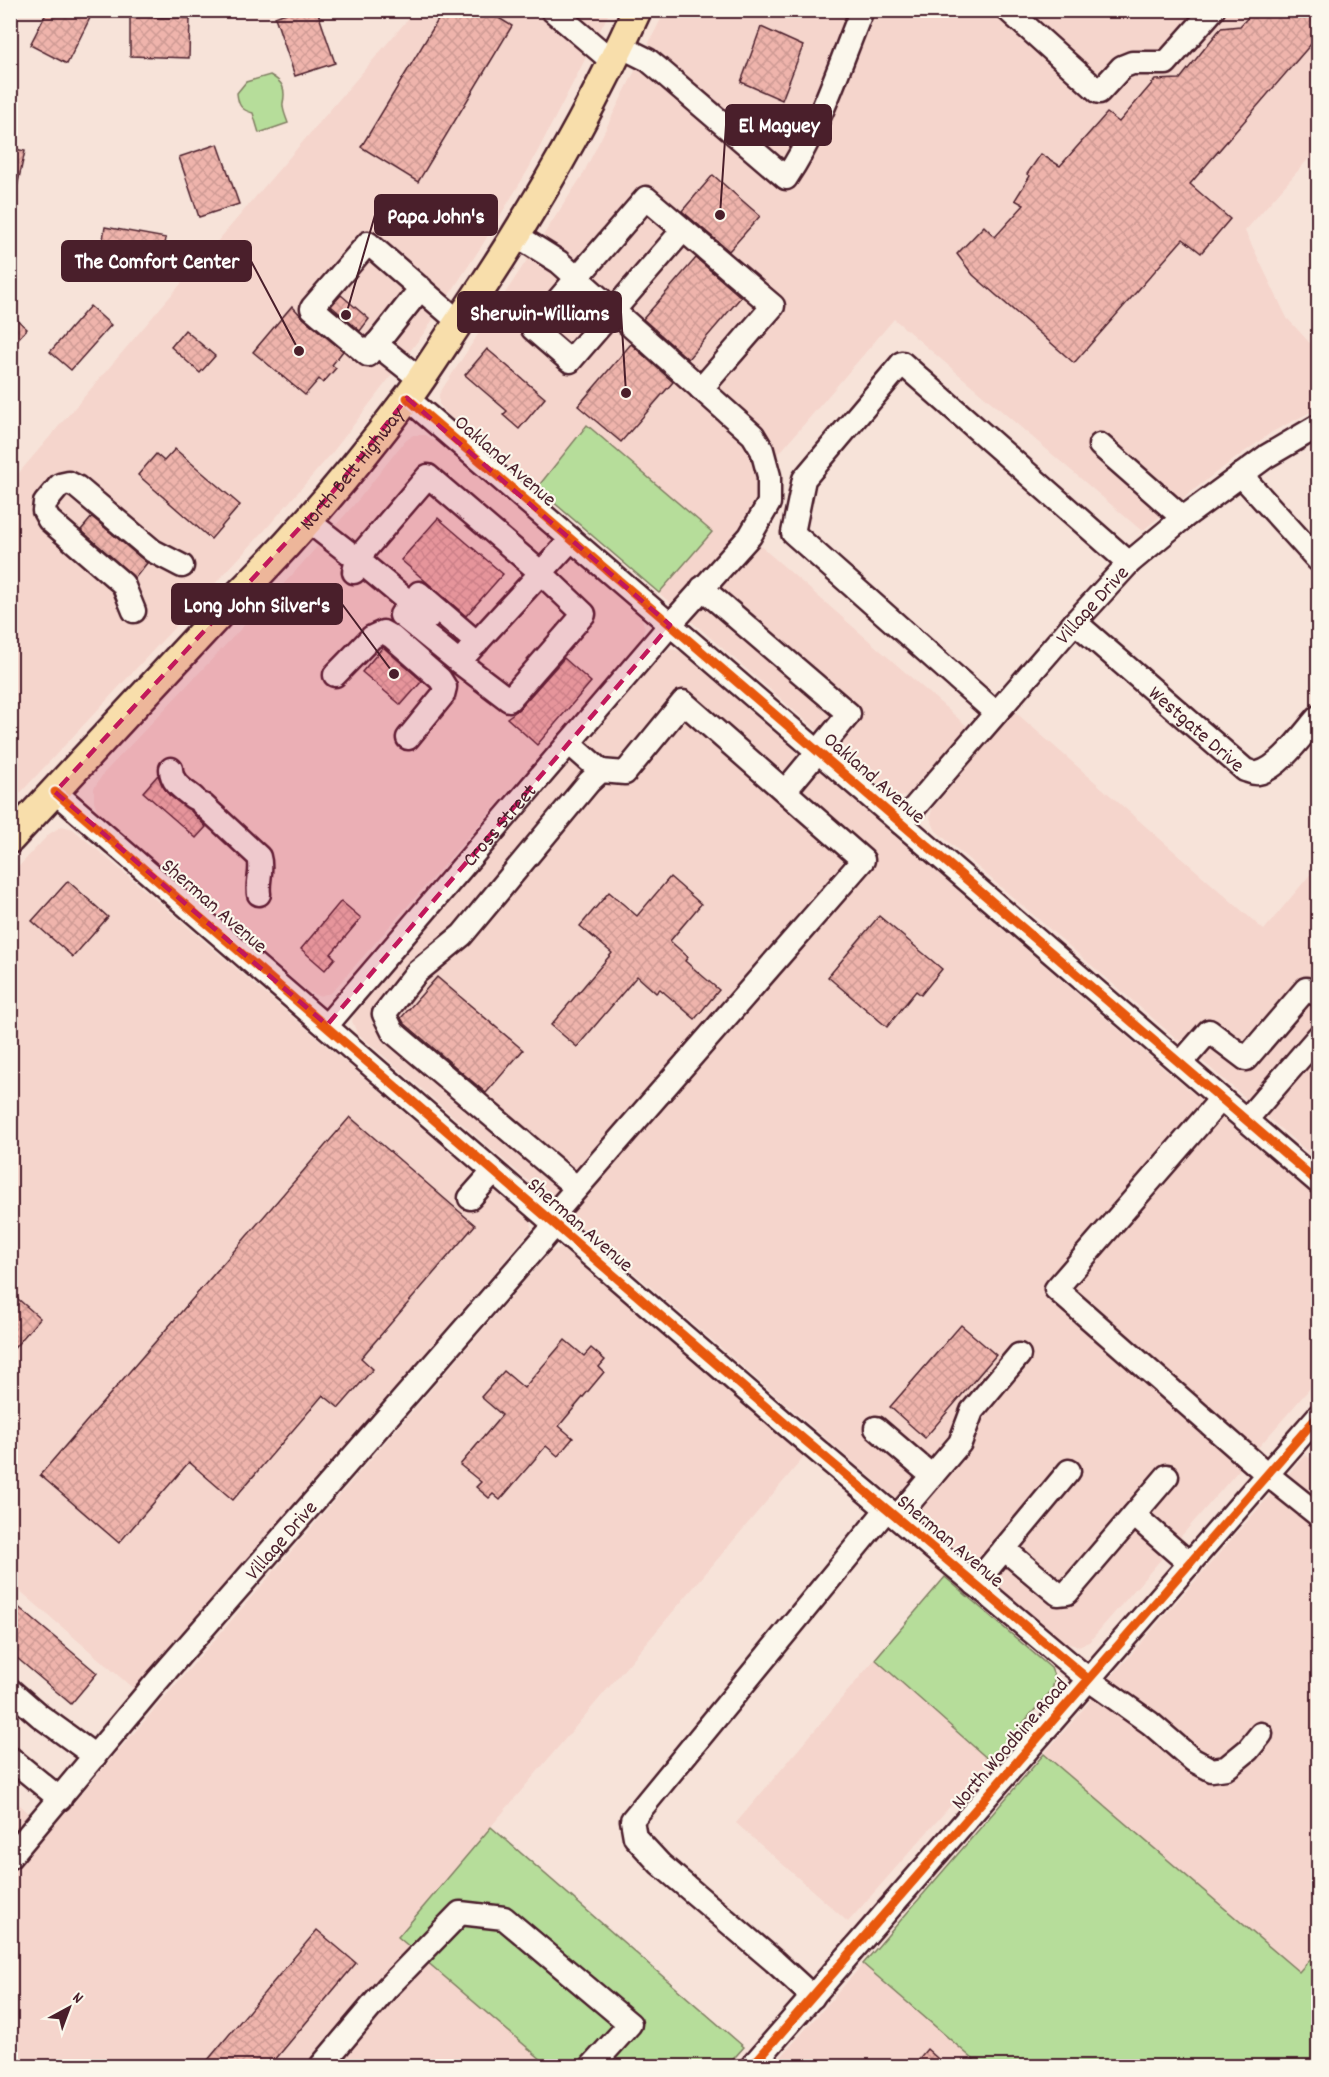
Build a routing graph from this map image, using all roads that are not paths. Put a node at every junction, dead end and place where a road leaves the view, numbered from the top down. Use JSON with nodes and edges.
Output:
{"nodes":[{"id":1,"x":552,"y":10,"type":"edge"},
{"id":2,"x":637,"y":10,"type":"edge"},
{"id":3,"x":862,"y":10,"type":"edge"},
{"id":4,"x":1008,"y":10,"type":"edge"},
{"id":5,"x":1213,"y":10,"type":"edge"},
{"id":6,"x":616,"y":53,"type":"junction"},
{"id":7,"x":683,"y":230,"type":"junction"},
{"id":8,"x":516,"y":235,"type":"junction"},
{"id":9,"x":576,"y":278,"type":"junction"},
{"id":10,"x":421,"y":288,"type":"junction"},
{"id":11,"x":613,"y":311,"type":"junction"},
{"id":12,"x":459,"y":322,"type":"junction"},
{"id":13,"x":372,"y":350,"type":"junction"},
{"id":14,"x":414,"y":389,"type":"junction"},
{"id":15,"x":701,"y":389,"type":"junction"},
{"id":16,"x":1318,"y":426,"type":"edge"},
{"id":17,"x":1100,"y":445,"type":"dead end"},
{"id":18,"x":1240,"y":475,"type":"junction"},
{"id":19,"x":1182,"y":518,"type":"junction"},
{"id":20,"x":307,"y":520,"type":"junction"},
{"id":21,"x":571,"y":540,"type":"junction"},
{"id":22,"x":362,"y":554,"type":"junction"},
{"id":23,"x":1318,"y":560,"type":"edge"},
{"id":24,"x":1129,"y":563,"type":"junction"},
{"id":25,"x":182,"y":566,"type":"dead end"},
{"id":26,"x":540,"y":572,"type":"junction"},
{"id":27,"x":702,"y":588,"type":"junction"},
{"id":28,"x":134,"y":611,"type":"dead end"},
{"id":29,"x":428,"y":618,"type":"tunnel mouth"},
{"id":30,"x":1074,"y":622,"type":"junction"},
{"id":31,"x":670,"y":625,"type":"junction"},
{"id":32,"x":448,"y":636,"type":"tunnel mouth"},
{"id":33,"x":468,"y":653,"type":"junction"},
{"id":34,"x":336,"y":675,"type":"dead end"},
{"id":35,"x":996,"y":712,"type":"junction"},
{"id":36,"x":1318,"y":717,"type":"edge"},
{"id":37,"x":408,"y":738,"type":"dead end"},
{"id":38,"x":569,"y":743,"type":"junction"},
{"id":39,"x":817,"y":751,"type":"junction"},
{"id":40,"x":171,"y":769,"type":"dead end"},
{"id":41,"x":601,"y":771,"type":"junction"},
{"id":42,"x":785,"y":791,"type":"junction"},
{"id":43,"x":55,"y":792,"type":"junction"},
{"id":44,"x":901,"y":823,"type":"junction"},
{"id":45,"x":10,"y":840,"type":"edge"},
{"id":46,"x":259,"y":894,"type":"dead end"},
{"id":47,"x":1318,"y":994,"type":"edge"},
{"id":48,"x":327,"y":1025,"type":"junction"},
{"id":49,"x":1318,"y":1037,"type":"edge"},
{"id":50,"x":1181,"y":1063,"type":"junction"},
{"id":51,"x":1221,"y":1099,"type":"junction"},
{"id":52,"x":1246,"y":1120,"type":"junction"},
{"id":53,"x":493,"y":1172,"type":"junction"},
{"id":54,"x":1318,"y":1182,"type":"edge"},
{"id":55,"x":577,"y":1188,"type":"junction"},
{"id":56,"x":470,"y":1198,"type":"dead end"},
{"id":57,"x":552,"y":1222,"type":"junction"},
{"id":58,"x":1019,"y":1355,"type":"dead end"},
{"id":59,"x":1318,"y":1416,"type":"edge"},
{"id":60,"x":876,"y":1428,"type":"dead end"},
{"id":61,"x":1069,"y":1471,"type":"dead end"},
{"id":62,"x":1268,"y":1475,"type":"junction"},
{"id":63,"x":932,"y":1476,"type":"junction"},
{"id":64,"x":1167,"y":1476,"type":"dead end"},
{"id":65,"x":892,"y":1513,"type":"junction"},
{"id":66,"x":1134,"y":1515,"type":"junction"},
{"id":67,"x":1318,"y":1515,"type":"edge"},
{"id":68,"x":1004,"y":1549,"type":"junction"},
{"id":69,"x":1190,"y":1564,"type":"junction"},
{"id":70,"x":975,"y":1584,"type":"junction"},
{"id":71,"x":1088,"y":1679,"type":"junction"},
{"id":72,"x":10,"y":1690,"type":"edge"},
{"id":73,"x":1261,"y":1734,"type":"dead end"},
{"id":74,"x":95,"y":1756,"type":"junction"},
{"id":75,"x":10,"y":1758,"type":"edge"},
{"id":76,"x":60,"y":1799,"type":"junction"},
{"id":77,"x":13,"y":1848,"type":"edge"},
{"id":78,"x":813,"y":1997,"type":"junction"},
{"id":79,"x":321,"y":2067,"type":"edge"},
{"id":80,"x":592,"y":2067,"type":"edge"},
{"id":81,"x":752,"y":2067,"type":"edge"}],
"edges":[{"from":1,"to":6,"type":"street"},
{"from":2,"to":6,"type":"main road","name":"North Belt Highway"},
{"from":3,"to":6,"type":"street"},
{"from":4,"to":5,"type":"street"},
{"from":6,"to":8,"type":"main road","name":"North Belt Highway"},
{"from":7,"to":9,"type":"street"},
{"from":7,"to":11,"type":"street"},
{"from":7,"to":15,"type":"street"},
{"from":8,"to":9,"type":"street","name":"Cross Street"},
{"from":8,"to":12,"type":"main road","name":"North Belt Highway"},
{"from":9,"to":11,"type":"street","name":"Cross Street"},
{"from":9,"to":11,"type":"street"},
{"from":10,"to":12,"type":"street"},
{"from":10,"to":13,"type":"street"},
{"from":10,"to":13,"type":"street","name":"Oakland Avenue"},
{"from":11,"to":15,"type":"street","name":"Cross Street"},
{"from":12,"to":14,"type":"main road","name":"North Belt Highway"},
{"from":13,"to":14,"type":"street","name":"Oakland Avenue"},
{"from":14,"to":20,"type":"main road","name":"North Belt Highway"},
{"from":14,"to":21,"type":"street","name":"Oakland Avenue"},
{"from":15,"to":27,"type":"street","name":"Cross Street"},
{"from":16,"to":18,"type":"street","name":"Village Drive"},
{"from":17,"to":19,"type":"street"},
{"from":18,"to":19,"type":"street","name":"Village Drive"},
{"from":18,"to":23,"type":"street"},
{"from":19,"to":24,"type":"street","name":"Village Drive"},
{"from":20,"to":22,"type":"street"},
{"from":20,"to":43,"type":"main road","name":"North Belt Highway"},
{"from":21,"to":26,"type":"street"},
{"from":21,"to":31,"type":"street","name":"Oakland Avenue"},
{"from":22,"to":26,"type":"street"},
{"from":22,"to":29,"type":"street"},
{"from":22,"to":33,"type":"street"},
{"from":24,"to":30,"type":"street","name":"Village Drive"},
{"from":24,"to":35,"type":"street"},
{"from":25,"to":28,"type":"street"},
{"from":26,"to":33,"type":"street"},
{"from":26,"to":33,"type":"street"},
{"from":27,"to":31,"type":"street","name":"Cross Street"},
{"from":27,"to":39,"type":"street"},
{"from":30,"to":35,"type":"street","name":"Village Drive"},
{"from":30,"to":36,"type":"street","name":"Westgate Drive"},
{"from":31,"to":38,"type":"street","name":"Cross Street"},
{"from":31,"to":39,"type":"street","name":"Oakland Avenue"},
{"from":32,"to":33,"type":"street"},
{"from":34,"to":37,"type":"street"},
{"from":35,"to":44,"type":"street","name":"Village Drive"},
{"from":38,"to":41,"type":"street"},
{"from":38,"to":48,"type":"street","name":"Cross Street"},
{"from":39,"to":42,"type":"street"},
{"from":39,"to":44,"type":"street","name":"Oakland Avenue"},
{"from":40,"to":46,"type":"street"},
{"from":41,"to":42,"type":"street"},
{"from":41,"to":55,"type":"street"},
{"from":42,"to":55,"type":"street","name":"Village Drive"},
{"from":43,"to":45,"type":"main road","name":"North Belt Highway"},
{"from":43,"to":48,"type":"street","name":"Sherman Avenue"},
{"from":44,"to":50,"type":"street","name":"Oakland Avenue"},
{"from":47,"to":50,"type":"street"},
{"from":48,"to":53,"type":"street","name":"Sherman Avenue"},
{"from":49,"to":52,"type":"street"},
{"from":50,"to":51,"type":"street","name":"Oakland Avenue"},
{"from":51,"to":52,"type":"street","name":"Oakland Avenue"},
{"from":51,"to":62,"type":"street"},
{"from":52,"to":54,"type":"street","name":"Oakland Avenue"},
{"from":53,"to":56,"type":"street"},
{"from":53,"to":57,"type":"street","name":"Sherman Avenue"},
{"from":55,"to":57,"type":"street","name":"Village Drive"},
{"from":57,"to":65,"type":"street","name":"Sherman Avenue"},
{"from":57,"to":74,"type":"street","name":"Village Drive"},
{"from":58,"to":63,"type":"street"},
{"from":59,"to":62,"type":"street","name":"North Woodbine Road"},
{"from":60,"to":63,"type":"street"},
{"from":61,"to":68,"type":"street"},
{"from":62,"to":67,"type":"street"},
{"from":62,"to":69,"type":"street","name":"North Woodbine Road"},
{"from":63,"to":65,"type":"street"},
{"from":64,"to":66,"type":"street"},
{"from":65,"to":70,"type":"street","name":"Sherman Avenue"},
{"from":65,"to":78,"type":"street"},
{"from":66,"to":68,"type":"street"},
{"from":66,"to":69,"type":"street"},
{"from":68,"to":70,"type":"street"},
{"from":69,"to":71,"type":"street","name":"North Woodbine Road"},
{"from":70,"to":71,"type":"street","name":"Sherman Avenue"},
{"from":71,"to":73,"type":"street","name":"Sherman Avenue"},
{"from":71,"to":78,"type":"street","name":"North Woodbine Road"},
{"from":72,"to":74,"type":"street"},
{"from":74,"to":76,"type":"street","name":"Village Drive"},
{"from":75,"to":76,"type":"street"},
{"from":76,"to":77,"type":"street","name":"Village Drive"},
{"from":78,"to":81,"type":"street","name":"North Woodbine Road"},
{"from":79,"to":80,"type":"street"}]}
